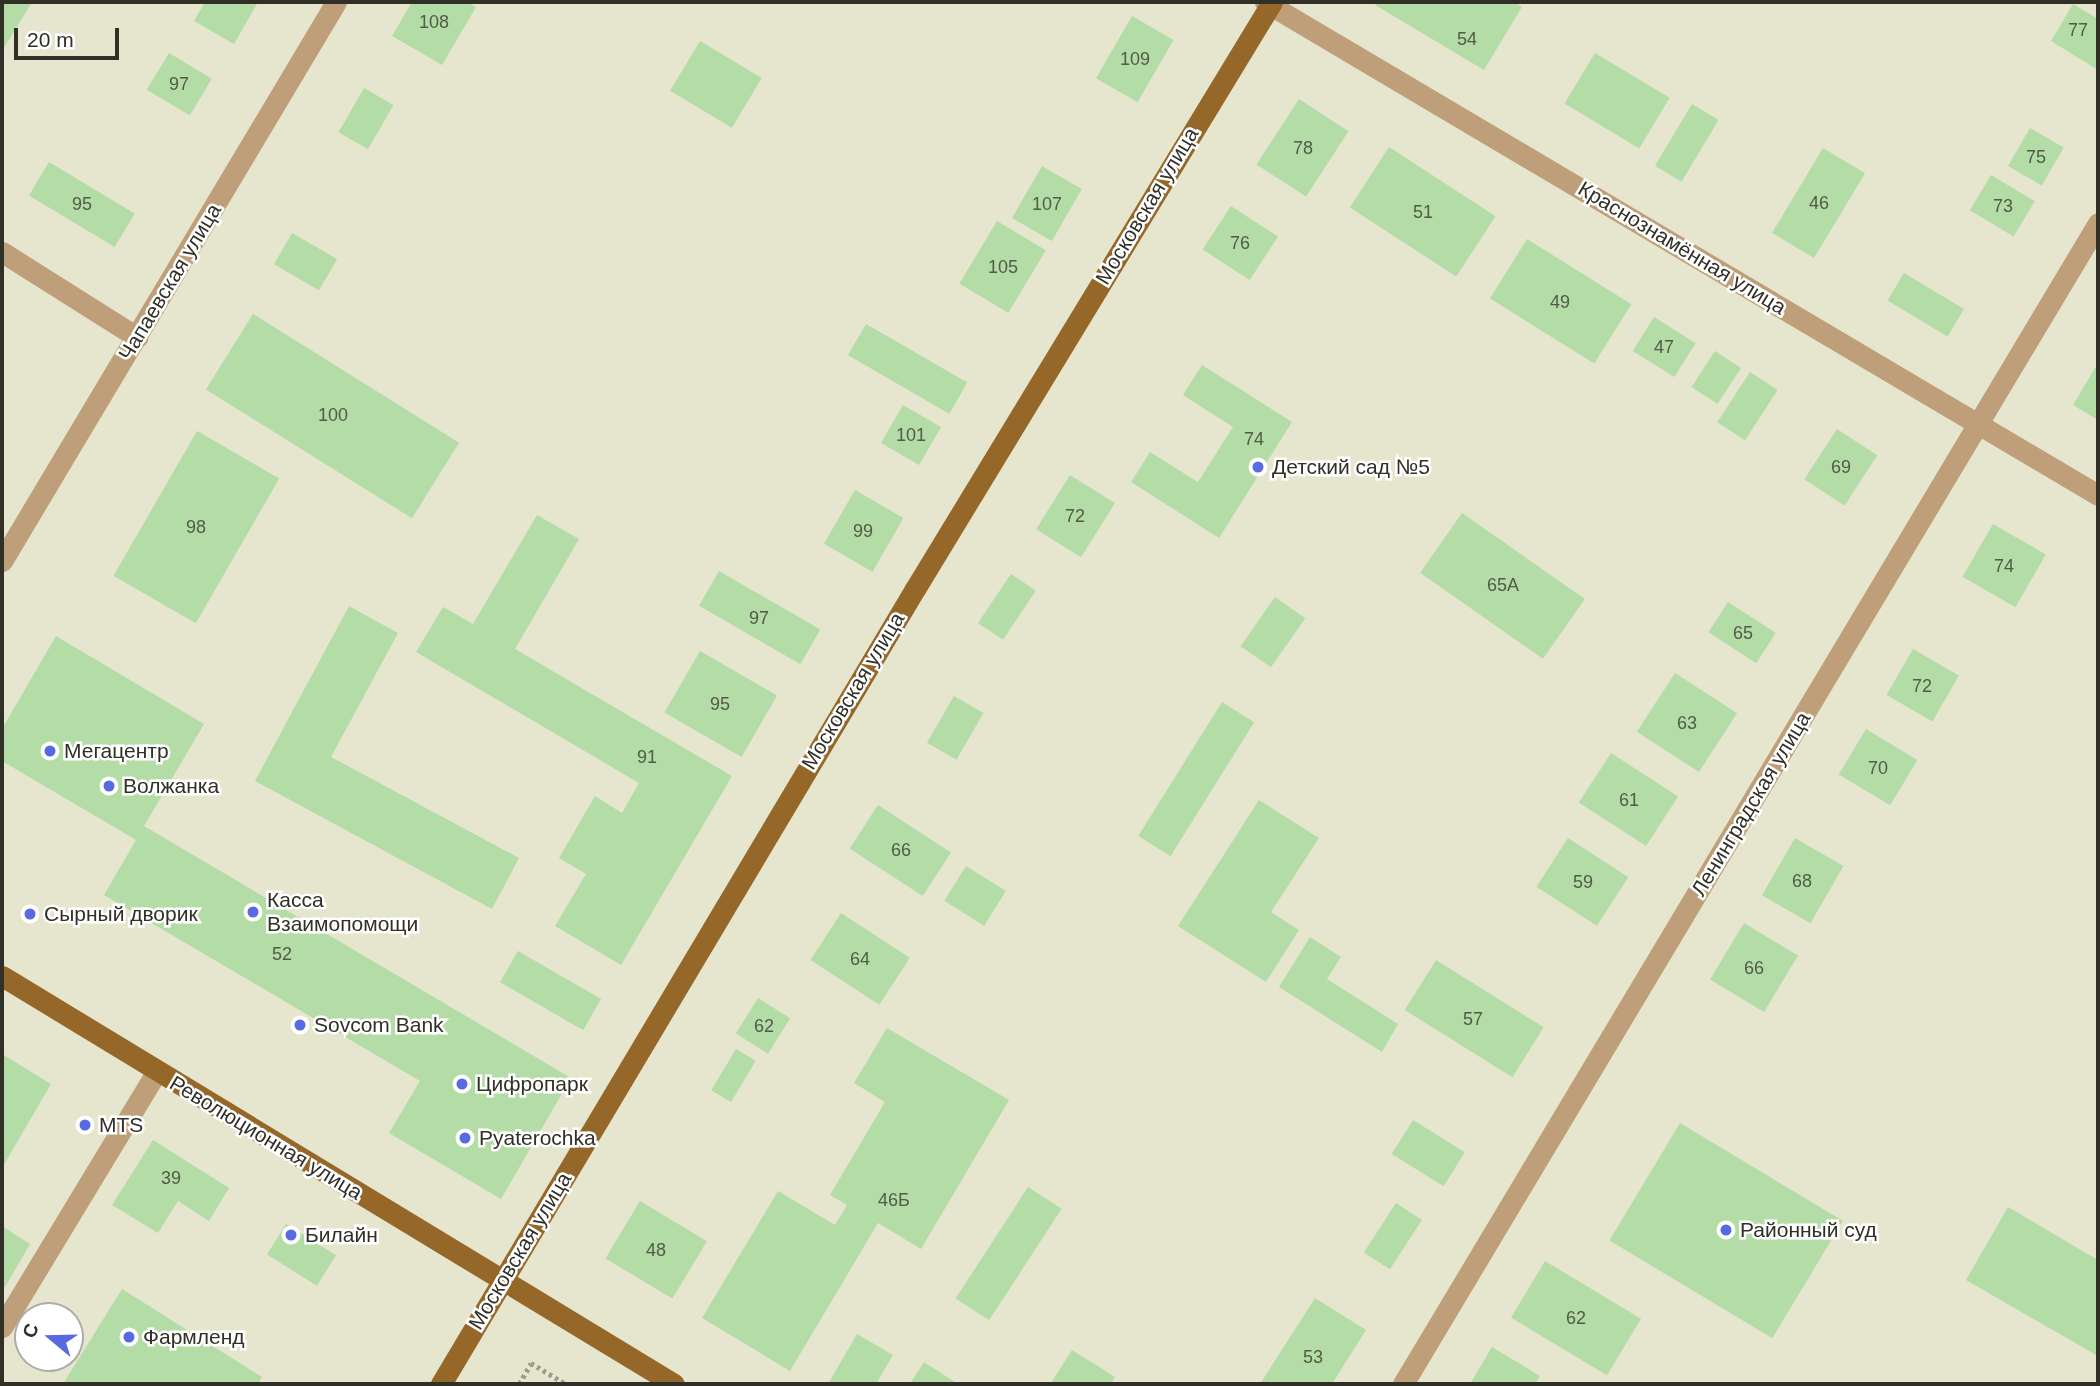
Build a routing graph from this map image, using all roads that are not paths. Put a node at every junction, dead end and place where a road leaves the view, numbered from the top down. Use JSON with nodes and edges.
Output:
{"nodes":[{"id":1,"x":336,"y":2,"type":"edge"},
{"id":2,"x":1269,"y":3,"type":"edge"},
{"id":3,"x":2098,"y":223,"type":"edge"},
{"id":4,"x":2,"y":252,"type":"edge"},
{"id":5,"x":137,"y":337,"type":"junction"},
{"id":6,"x":1979,"y":424,"type":"junction"},
{"id":7,"x":2098,"y":495,"type":"edge"},
{"id":8,"x":2,"y":561,"type":"edge"},
{"id":9,"x":2,"y":976,"type":"edge"},
{"id":10,"x":157,"y":1071,"type":"junction"},
{"id":11,"x":502,"y":1282,"type":"junction"},
{"id":12,"x":2,"y":1327,"type":"edge"},
{"id":13,"x":441,"y":1384,"type":"edge"},
{"id":14,"x":674,"y":1384,"type":"edge"},
{"id":15,"x":1403,"y":1384,"type":"edge"}],
"edges":[{"from":1,"to":5,"type":"street","name":"Чапаевская улица"},
{"from":2,"to":6,"type":"street","name":"Краснознамённая улица"},
{"from":2,"to":11,"type":"main road","name":"Московская улица"},
{"from":3,"to":6,"type":"street","name":"Ленинградская улица"},
{"from":4,"to":5,"type":"street"},
{"from":5,"to":8,"type":"street","name":"Чапаевская улица"},
{"from":6,"to":7,"type":"street","name":"Краснознамённая улица"},
{"from":6,"to":15,"type":"street","name":"Ленинградская улица"},
{"from":9,"to":10,"type":"main road","name":"Революционная улица"},
{"from":10,"to":11,"type":"main road","name":"Революционная улица"},
{"from":10,"to":12,"type":"street"},
{"from":11,"to":13,"type":"main road","name":"Московская улица"},
{"from":11,"to":14,"type":"main road","name":"Революционная улица"}]}
